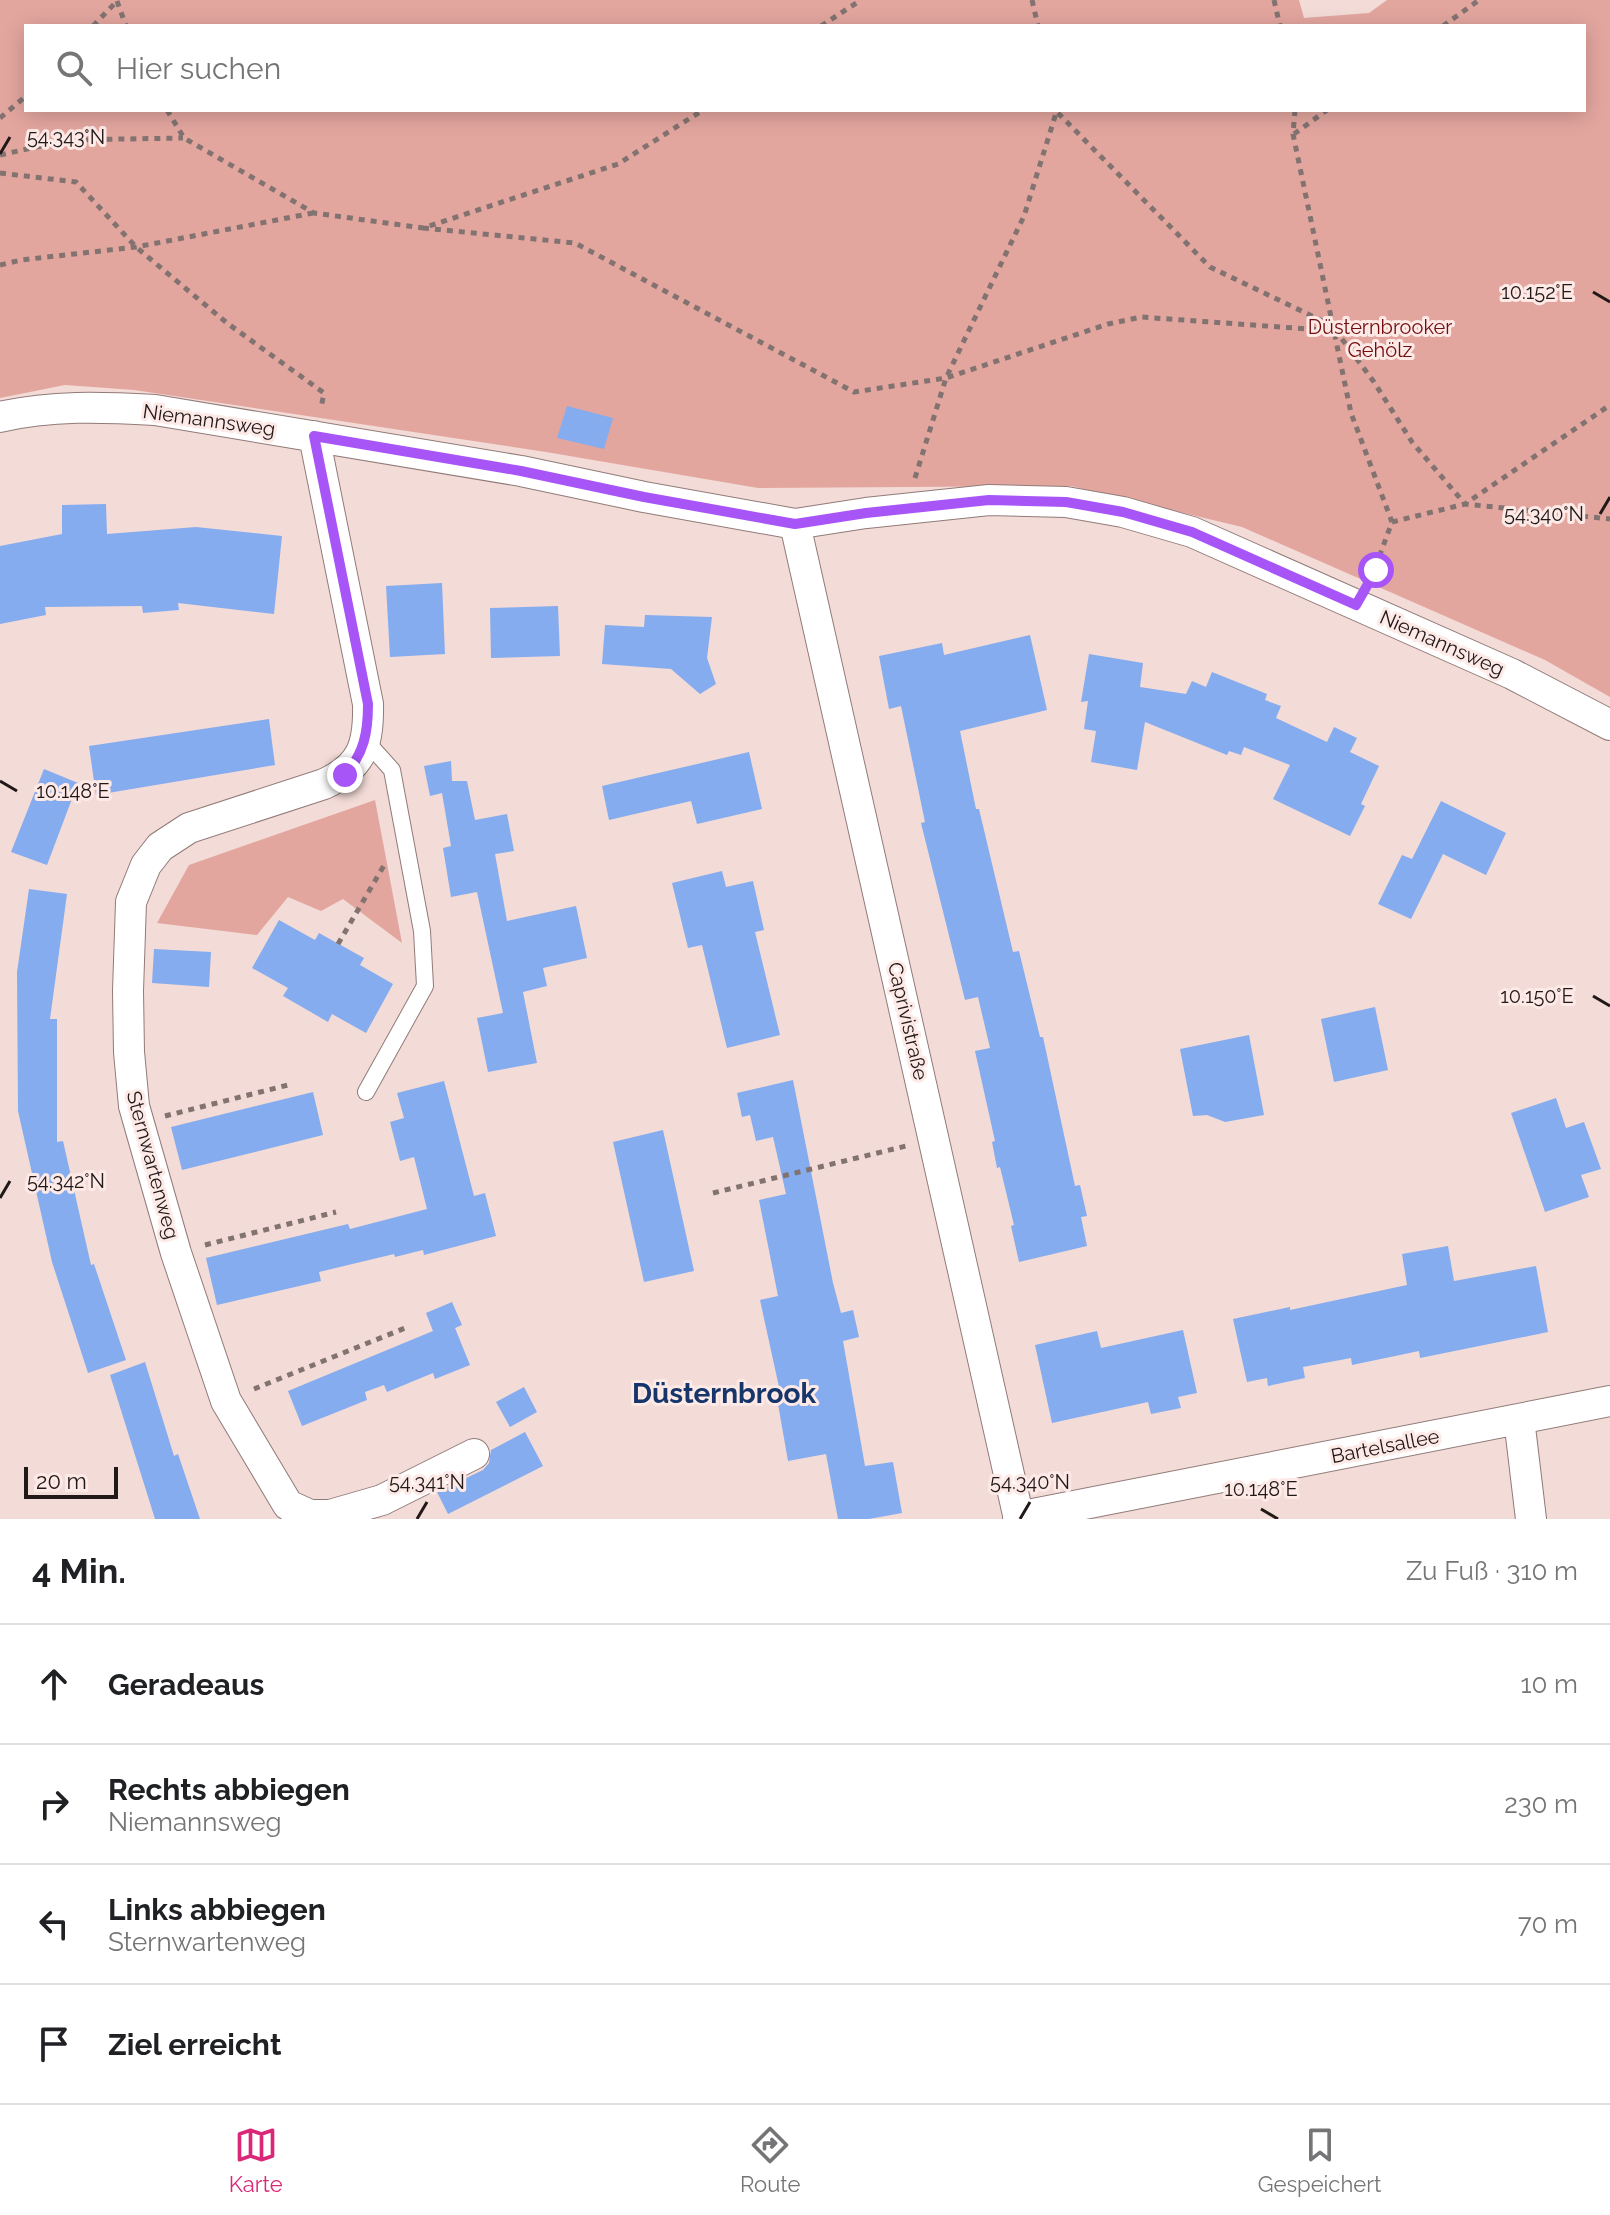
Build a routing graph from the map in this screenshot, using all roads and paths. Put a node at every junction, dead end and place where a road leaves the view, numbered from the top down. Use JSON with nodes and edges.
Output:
{"nodes":[{"id":1,"x":117,"y":0,"type":"edge"},
{"id":2,"x":861,"y":0,"type":"edge"},
{"id":3,"x":1032,"y":0,"type":"edge"},
{"id":4,"x":1274,"y":0,"type":"edge"},
{"id":5,"x":1479,"y":0,"type":"edge"},
{"id":6,"x":95,"y":24,"type":"edge"},
{"id":7,"x":125,"y":24,"type":"edge"},
{"id":8,"x":824,"y":24,"type":"edge"},
{"id":9,"x":1038,"y":24,"type":"edge"},
{"id":10,"x":1280,"y":24,"type":"edge"},
{"id":11,"x":1446,"y":24,"type":"edge"},
{"id":12,"x":24,"y":98,"type":"edge"},
{"id":13,"x":168,"y":112,"type":"edge"},
{"id":14,"x":700,"y":112,"type":"edge"},
{"id":15,"x":1057,"y":112,"type":"edge"},
{"id":16,"x":1295,"y":112,"type":"edge"},
{"id":17,"x":1324,"y":112,"type":"edge"},
{"id":18,"x":0,"y":118,"type":"edge"},
{"id":19,"x":1293,"y":134,"type":"junction"},
{"id":20,"x":184,"y":138,"type":"junction"},
{"id":21,"x":0,"y":155,"type":"edge"},
{"id":22,"x":0,"y":173,"type":"edge"},
{"id":23,"x":314,"y":213,"type":"junction"},
{"id":24,"x":423,"y":228,"type":"junction"},
{"id":25,"x":136,"y":247,"type":"junction"},
{"id":26,"x":0,"y":265,"type":"edge"},
{"id":27,"x":1335,"y":329,"type":"junction"},
{"id":28,"x":946,"y":378,"type":"junction"},
{"id":29,"x":1610,"y":405,"type":"edge"},
{"id":30,"x":0,"y":417,"type":"edge"},
{"id":31,"x":314,"y":436,"type":"junction"},
{"id":32,"x":1465,"y":504,"type":"junction"},
{"id":33,"x":905,"y":510,"type":"junction"},
{"id":34,"x":1610,"y":519,"type":"edge"},
{"id":35,"x":1392,"y":522,"type":"junction"},
{"id":36,"x":795,"y":524,"type":"junction"},
{"id":37,"x":1356,"y":605,"type":"junction"},
{"id":38,"x":1610,"y":725,"type":"edge"},
{"id":39,"x":366,"y":741,"type":"junction"},
{"id":40,"x":402,"y":834,"type":"junction"},
{"id":41,"x":338,"y":944,"type":"dead end"},
{"id":42,"x":288,"y":1085,"type":"dead end"},
{"id":43,"x":366,"y":1092,"type":"dead end"},
{"id":44,"x":138,"y":1122,"type":"junction"},
{"id":45,"x":934,"y":1139,"type":"junction"},
{"id":46,"x":713,"y":1193,"type":"dead end"},
{"id":47,"x":336,"y":1212,"type":"dead end"},
{"id":48,"x":176,"y":1253,"type":"junction"},
{"id":49,"x":405,"y":1328,"type":"dead end"},
{"id":50,"x":226,"y":1401,"type":"junction"},
{"id":51,"x":1610,"y":1401,"type":"edge"},
{"id":52,"x":1519,"y":1419,"type":"junction"},
{"id":53,"x":474,"y":1454,"type":"dead end"},
{"id":54,"x":1019,"y":1518,"type":"edge"},
{"id":55,"x":1531,"y":1519,"type":"edge"}],
"edges":[{"from":1,"to":6,"type":"path"},
{"from":1,"to":7,"type":"path"},
{"from":2,"to":8,"type":"path"},
{"from":3,"to":9,"type":"path"},
{"from":4,"to":10,"type":"path"},
{"from":5,"to":11,"type":"path"},
{"from":12,"to":18,"type":"path"},
{"from":13,"to":20,"type":"path"},
{"from":14,"to":24,"type":"path"},
{"from":15,"to":27,"type":"path"},
{"from":15,"to":28,"type":"path"},
{"from":16,"to":19,"type":"path"},
{"from":17,"to":19,"type":"path"},
{"from":19,"to":27,"type":"path"},
{"from":20,"to":21,"type":"path"},
{"from":20,"to":23,"type":"path"},
{"from":22,"to":25,"type":"path"},
{"from":23,"to":24,"type":"path"},
{"from":23,"to":25,"type":"path"},
{"from":24,"to":28,"type":"path"},
{"from":25,"to":26,"type":"path"},
{"from":25,"to":31,"type":"path"},
{"from":27,"to":28,"type":"path"},
{"from":27,"to":32,"type":"path"},
{"from":27,"to":35,"type":"path"},
{"from":28,"to":33,"type":"path"},
{"from":29,"to":32,"type":"path"},
{"from":30,"to":31,"type":"street","name":"Niemannsweg"},
{"from":31,"to":36,"type":"street","name":"Niemannsweg"},
{"from":31,"to":39,"type":"street","name":"Sternwartenweg"},
{"from":32,"to":34,"type":"path"},
{"from":32,"to":35,"type":"path"},
{"from":33,"to":36,"type":"street","name":"Niemannsweg"},
{"from":33,"to":37,"type":"street","name":"Niemannsweg"},
{"from":35,"to":37,"type":"path"},
{"from":36,"to":45,"type":"street","name":"Caprivistraße"},
{"from":37,"to":38,"type":"street","name":"Niemannsweg"},
{"from":39,"to":40,"type":"lane"},
{"from":39,"to":44,"type":"street","name":"Sternwartenweg"},
{"from":40,"to":41,"type":"path"},
{"from":40,"to":43,"type":"lane"},
{"from":42,"to":44,"type":"path"},
{"from":44,"to":48,"type":"street","name":"Sternwartenweg"},
{"from":45,"to":46,"type":"path"},
{"from":45,"to":54,"type":"street","name":"Caprivistraße"},
{"from":47,"to":48,"type":"path"},
{"from":48,"to":50,"type":"street","name":"Sternwartenweg"},
{"from":49,"to":50,"type":"path"},
{"from":50,"to":53,"type":"street","name":"Sternwartenweg"},
{"from":51,"to":52,"type":"street","name":"Bartelsallee"},
{"from":52,"to":54,"type":"street","name":"Bartelsallee"},
{"from":52,"to":55,"type":"street"}]}
